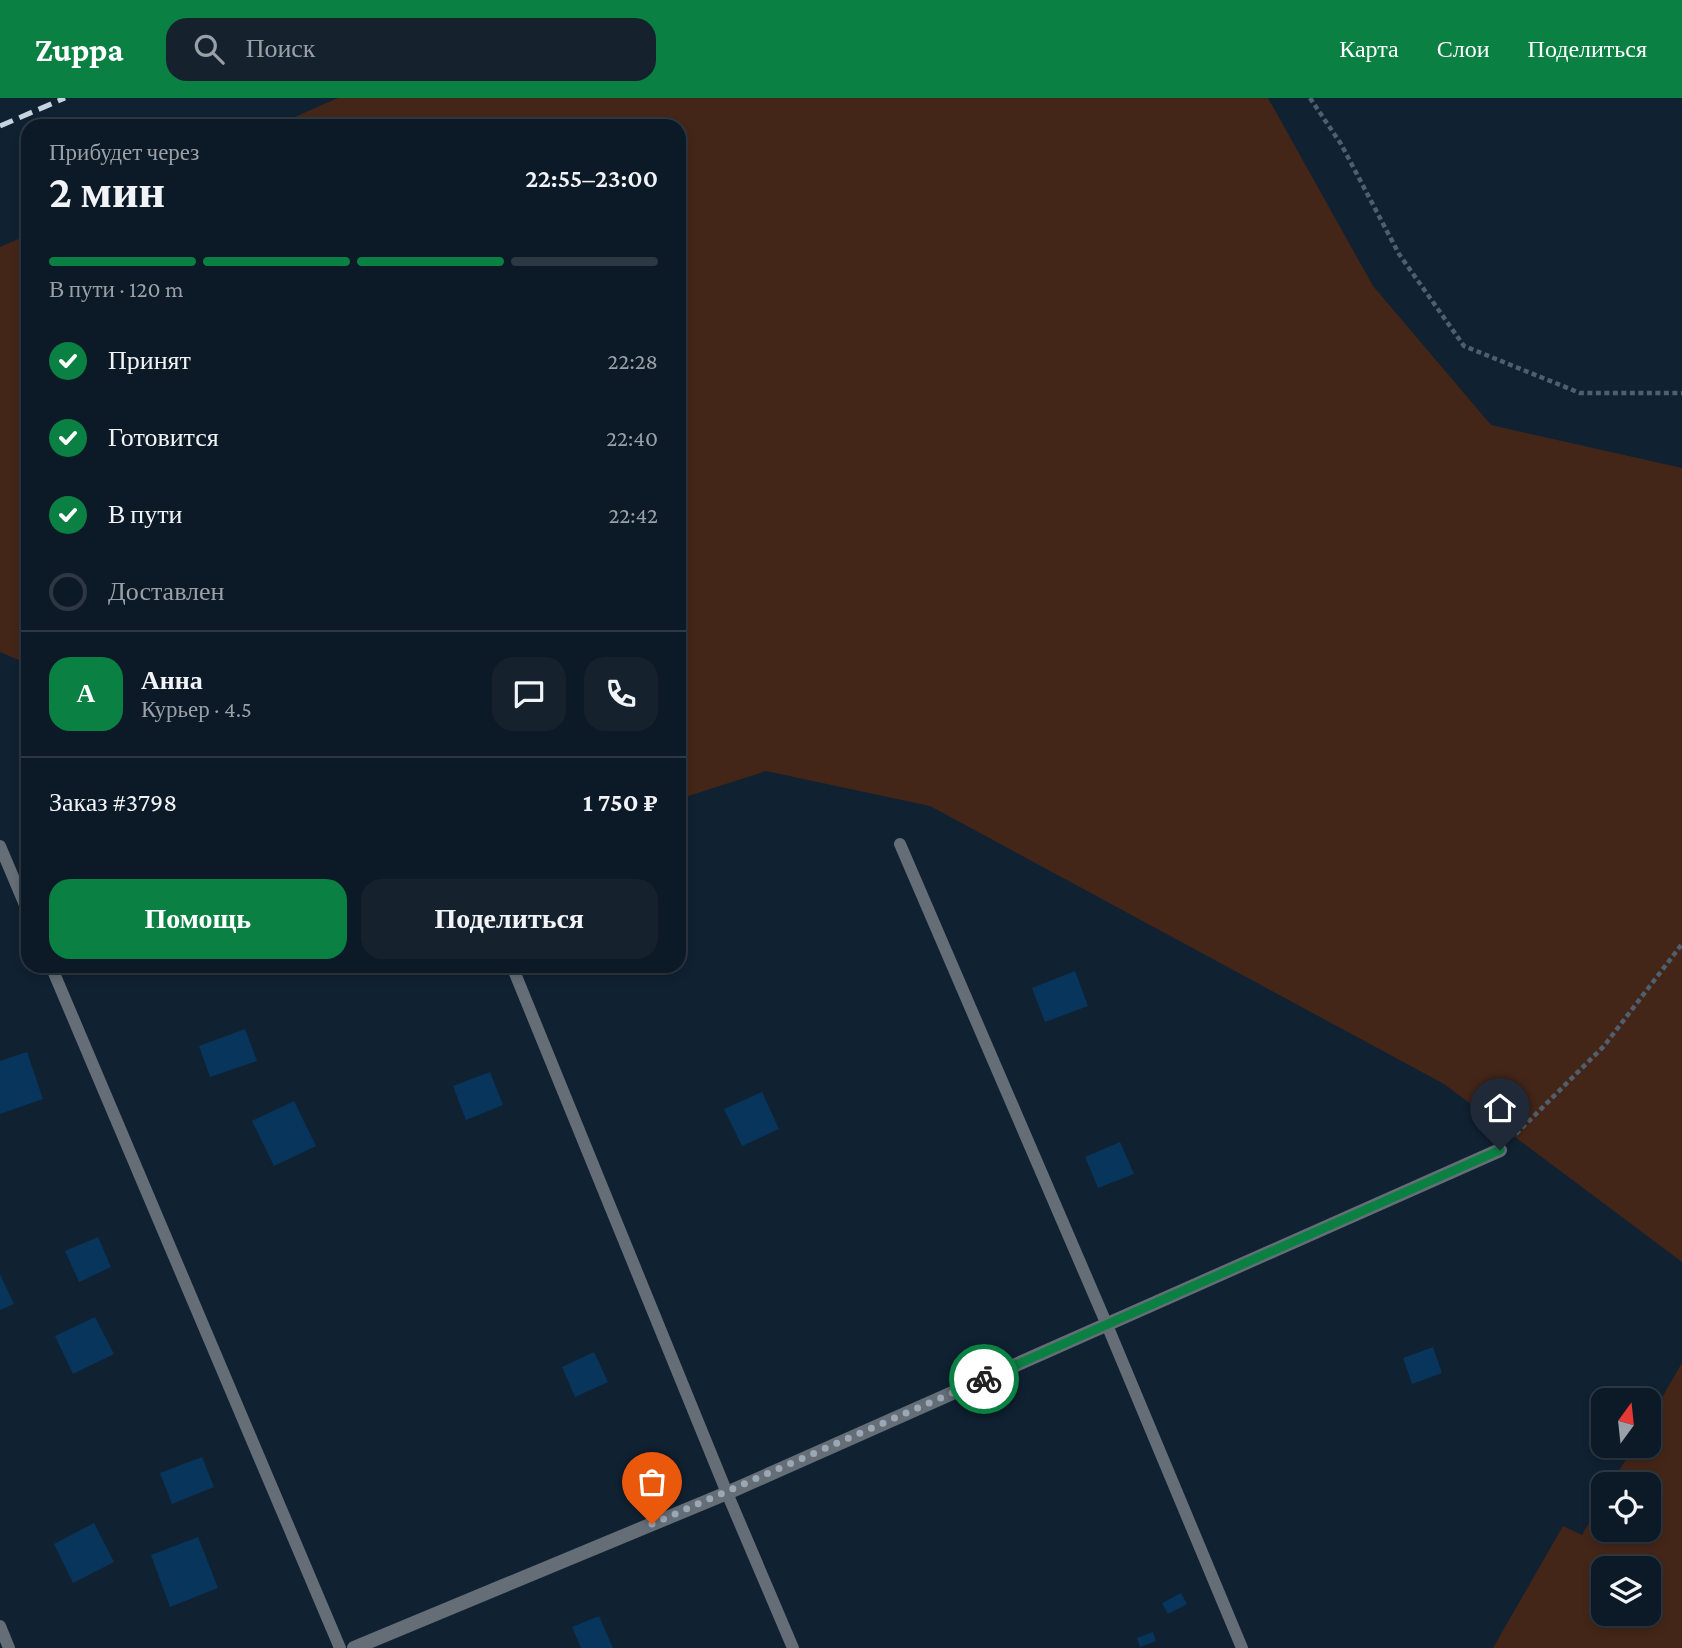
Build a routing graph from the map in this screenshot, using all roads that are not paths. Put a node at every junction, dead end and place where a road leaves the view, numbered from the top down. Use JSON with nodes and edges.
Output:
{"nodes":[{"id":1,"x":900,"y":844,"type":"dead end"},
{"id":2,"x":0,"y":846,"type":"edge"},
{"id":3,"x":21,"y":896,"type":"edge"},
{"id":4,"x":54,"y":973,"type":"edge"},
{"id":5,"x":515,"y":973,"type":"edge"},
{"id":6,"x":1500,"y":1150,"type":"road end"},
{"id":7,"x":1107,"y":1325,"type":"junction"},
{"id":8,"x":727,"y":1493,"type":"junction"},
{"id":9,"x":0,"y":1626,"type":"edge"},
{"id":10,"x":9,"y":1648,"type":"edge"},
{"id":11,"x":340,"y":1648,"type":"edge"},
{"id":12,"x":354,"y":1648,"type":"edge"},
{"id":13,"x":793,"y":1648,"type":"edge"},
{"id":14,"x":1242,"y":1648,"type":"edge"}],
"edges":[{"from":1,"to":7,"type":"lane"},
{"from":2,"to":3,"type":"lane"},
{"from":4,"to":11,"type":"lane"},
{"from":5,"to":8,"type":"lane"},
{"from":6,"to":7,"type":"street"},
{"from":7,"to":8,"type":"street"},
{"from":7,"to":14,"type":"lane"},
{"from":8,"to":12,"type":"street"},
{"from":8,"to":13,"type":"lane"},
{"from":9,"to":10,"type":"lane"}]}
